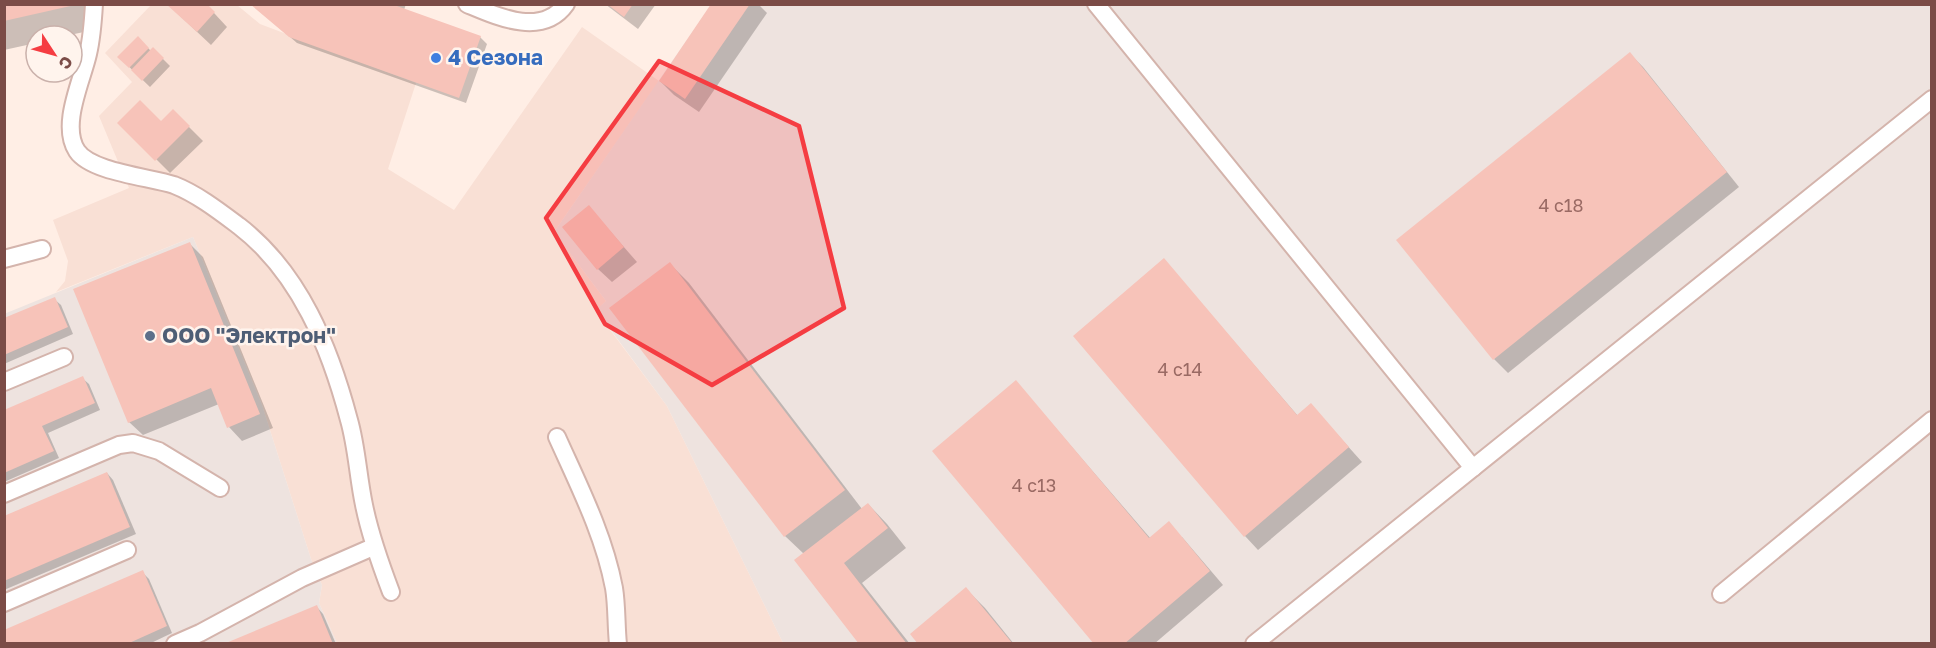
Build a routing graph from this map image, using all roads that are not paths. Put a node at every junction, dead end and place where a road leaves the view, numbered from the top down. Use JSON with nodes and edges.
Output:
{"nodes":[{"id":1,"x":94,"y":4,"type":"edge"},
{"id":2,"x":467,"y":4,"type":"edge"},
{"id":3,"x":566,"y":4,"type":"edge"},
{"id":4,"x":1096,"y":4,"type":"edge"},
{"id":5,"x":1932,"y":99,"type":"edge"},
{"id":6,"x":42,"y":249,"type":"dead end"},
{"id":7,"x":4,"y":259,"type":"edge"},
{"id":8,"x":64,"y":357,"type":"dead end"},
{"id":9,"x":4,"y":382,"type":"edge"},
{"id":10,"x":1932,"y":420,"type":"edge"},
{"id":11,"x":557,"y":437,"type":"dead end"},
{"id":12,"x":1473,"y":468,"type":"junction"},
{"id":13,"x":220,"y":488,"type":"dead end"},
{"id":14,"x":4,"y":494,"type":"edge"},
{"id":15,"x":373,"y":547,"type":"junction"},
{"id":16,"x":127,"y":550,"type":"dead end"},
{"id":17,"x":391,"y":592,"type":"dead end"},
{"id":18,"x":1721,"y":594,"type":"dead end"},
{"id":19,"x":4,"y":603,"type":"edge"},
{"id":20,"x":175,"y":644,"type":"edge"},
{"id":21,"x":618,"y":644,"type":"edge"},
{"id":22,"x":1254,"y":644,"type":"edge"}],
"edges":[{"from":1,"to":15,"type":"lane"},
{"from":2,"to":3,"type":"lane"},
{"from":4,"to":12,"type":"lane"},
{"from":5,"to":12,"type":"lane"},
{"from":6,"to":7,"type":"lane"},
{"from":8,"to":9,"type":"lane"},
{"from":10,"to":18,"type":"lane"},
{"from":11,"to":21,"type":"lane"},
{"from":12,"to":22,"type":"lane"},
{"from":13,"to":14,"type":"lane"},
{"from":15,"to":17,"type":"lane"},
{"from":15,"to":20,"type":"lane"},
{"from":16,"to":19,"type":"lane"}]}
